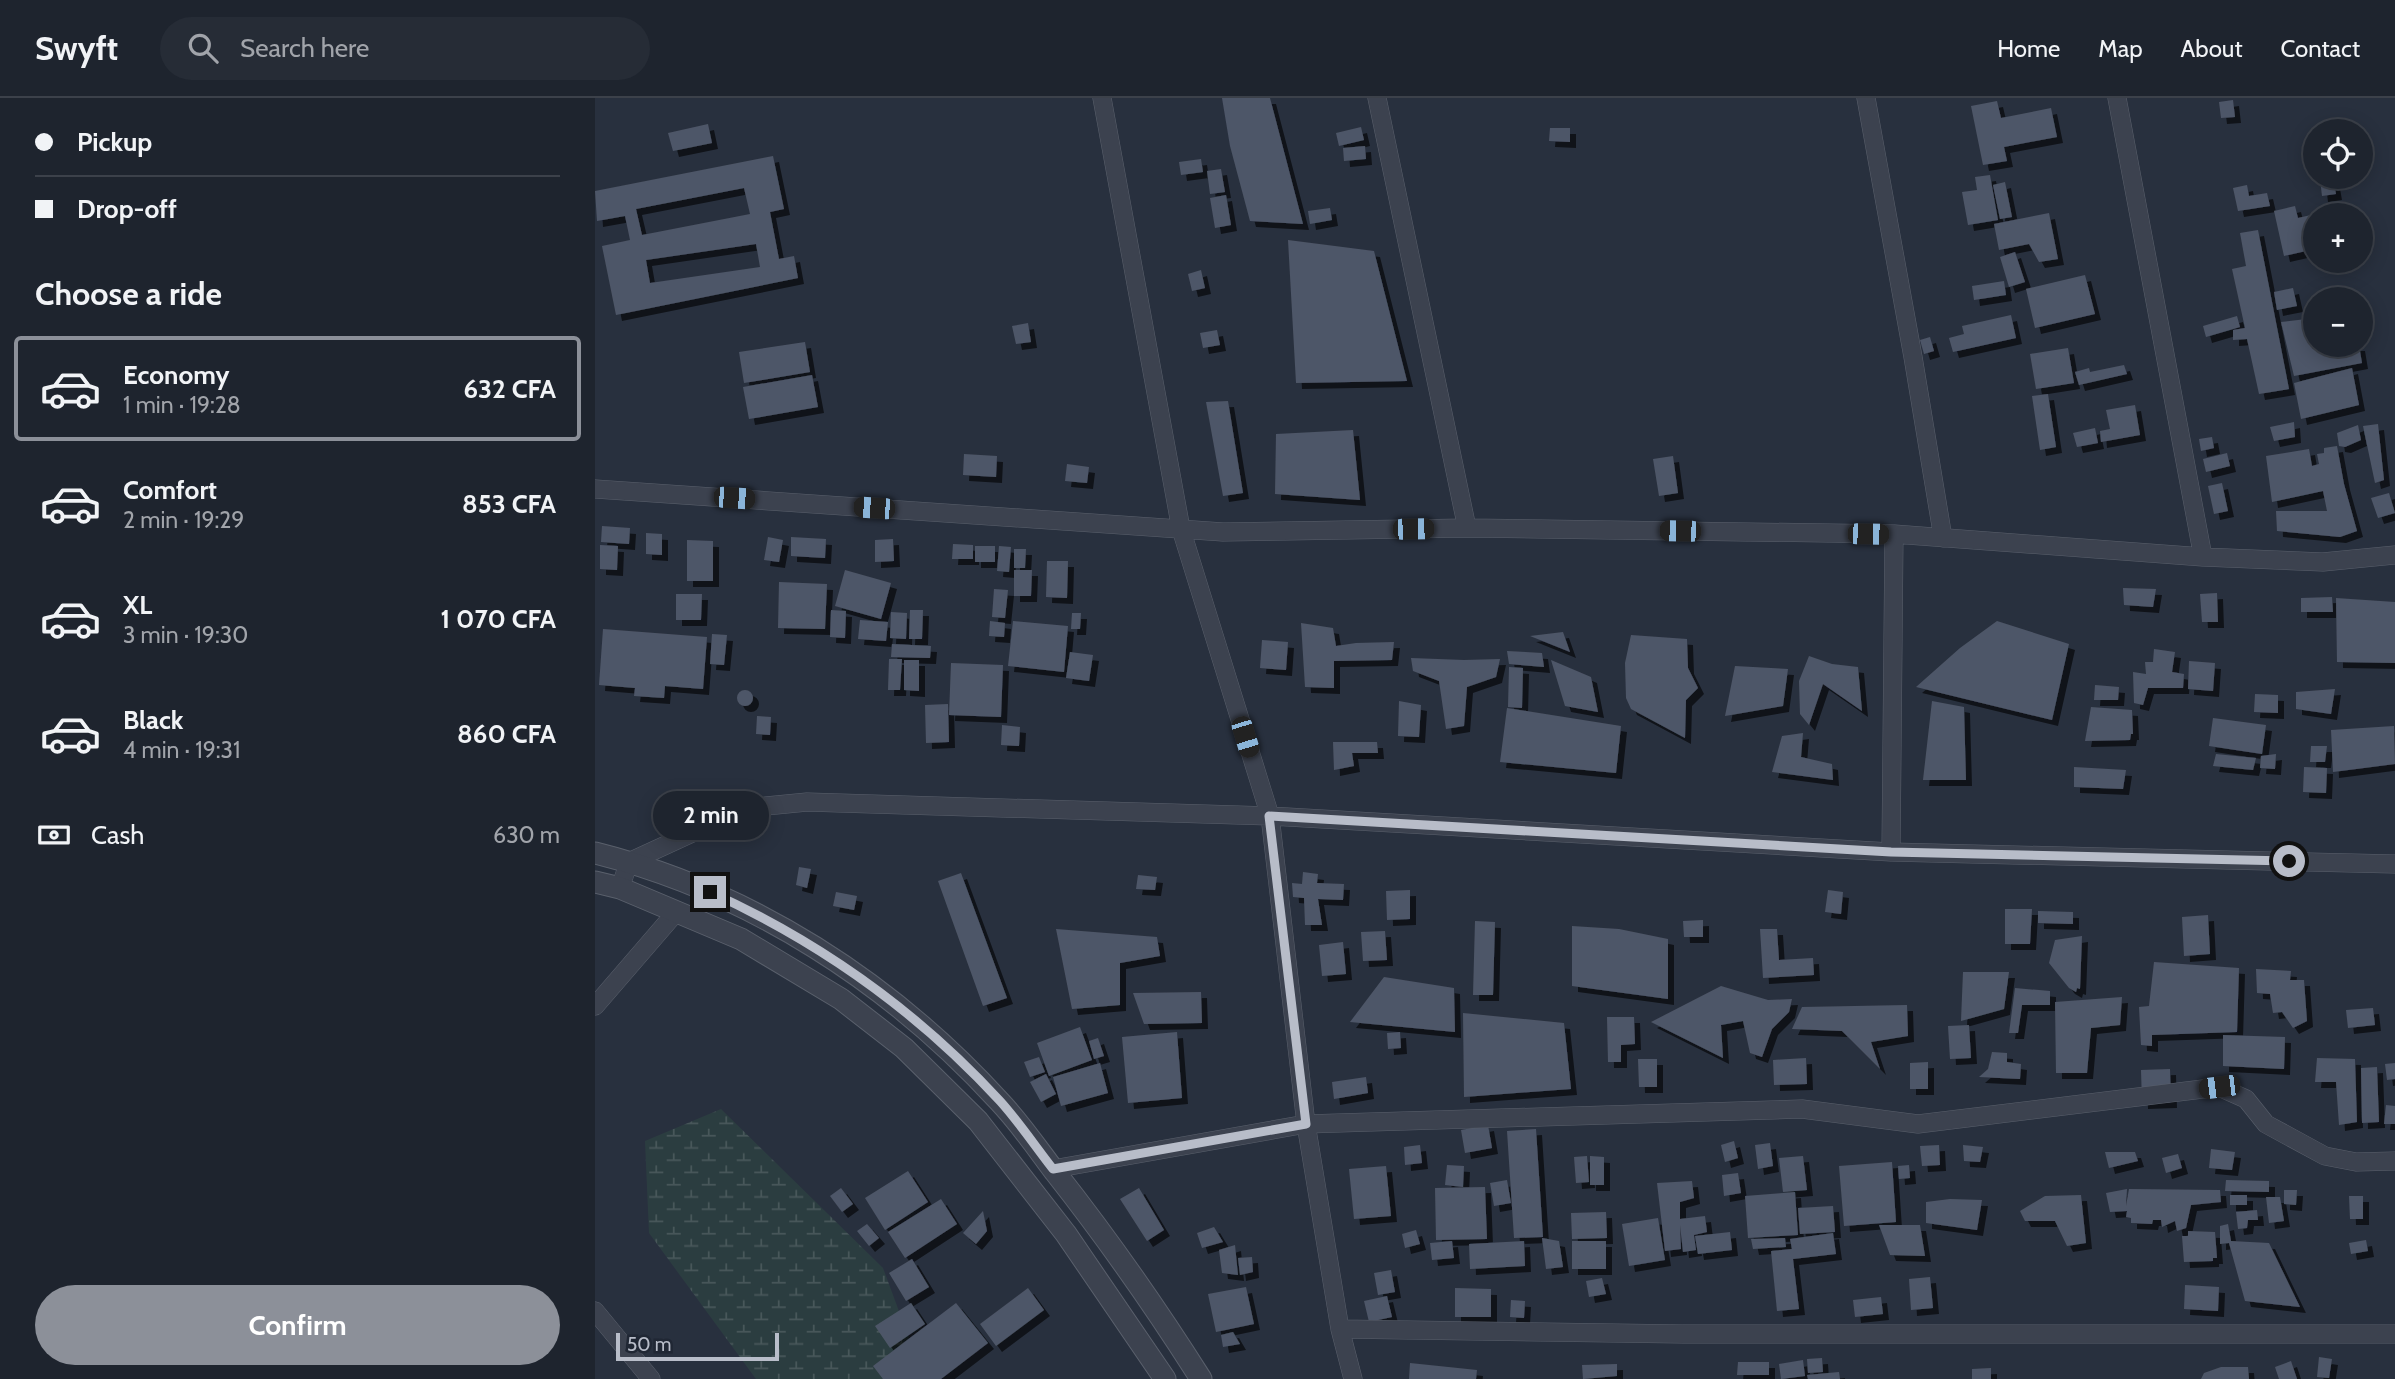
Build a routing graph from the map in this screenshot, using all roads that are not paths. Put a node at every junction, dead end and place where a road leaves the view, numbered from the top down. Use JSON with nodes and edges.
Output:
{"nodes":[{"id":1,"x":1103,"y":98,"type":"edge"},
{"id":2,"x":1377,"y":98,"type":"edge"},
{"id":3,"x":1866,"y":98,"type":"edge"},
{"id":4,"x":2117,"y":98,"type":"edge"},
{"id":5,"x":595,"y":489,"type":"edge"},
{"id":6,"x":1467,"y":528,"type":"junction"},
{"id":7,"x":1181,"y":529,"type":"junction"},
{"id":8,"x":1894,"y":534,"type":"junction"},
{"id":9,"x":1943,"y":538,"type":"junction"},
{"id":10,"x":2395,"y":555,"type":"edge"},
{"id":11,"x":2203,"y":557,"type":"junction"},
{"id":12,"x":1269,"y":816,"type":"junction"},
{"id":13,"x":1891,"y":852,"type":"junction"},
{"id":14,"x":595,"y":853,"type":"edge"},
{"id":15,"x":629,"y":862,"type":"junction"},
{"id":16,"x":2395,"y":864,"type":"edge"},
{"id":17,"x":595,"y":882,"type":"edge"},
{"id":18,"x":620,"y":888,"type":"junction"},
{"id":19,"x":677,"y":911,"type":"junction"},
{"id":20,"x":595,"y":1006,"type":"edge"},
{"id":21,"x":1306,"y":1124,"type":"junction"},
{"id":22,"x":2395,"y":1161,"type":"edge"},
{"id":23,"x":1053,"y":1169,"type":"junction"},
{"id":24,"x":595,"y":1311,"type":"edge"},
{"id":25,"x":1340,"y":1329,"type":"junction"},
{"id":26,"x":2395,"y":1334,"type":"edge"},
{"id":27,"x":651,"y":1379,"type":"edge"},
{"id":28,"x":1165,"y":1379,"type":"edge"},
{"id":29,"x":1201,"y":1379,"type":"edge"},
{"id":30,"x":1353,"y":1379,"type":"edge"}],
"edges":[{"from":1,"to":7,"type":"street"},
{"from":2,"to":6,"type":"street"},
{"from":3,"to":9,"type":"street"},
{"from":4,"to":11,"type":"street"},
{"from":5,"to":7,"type":"street"},
{"from":6,"to":7,"type":"street"},
{"from":6,"to":8,"type":"street"},
{"from":7,"to":12,"type":"street"},
{"from":8,"to":9,"type":"street"},
{"from":8,"to":13,"type":"street"},
{"from":9,"to":11,"type":"street"},
{"from":10,"to":11,"type":"street"},
{"from":12,"to":13,"type":"street"},
{"from":12,"to":15,"type":"street"},
{"from":12,"to":21,"type":"street"},
{"from":13,"to":16,"type":"street"},
{"from":14,"to":15,"type":"street"},
{"from":15,"to":18,"type":"street"},
{"from":15,"to":23,"type":"street"},
{"from":17,"to":18,"type":"street"},
{"from":18,"to":19,"type":"street"},
{"from":19,"to":20,"type":"street"},
{"from":19,"to":28,"type":"street"},
{"from":21,"to":22,"type":"street"},
{"from":21,"to":23,"type":"street"},
{"from":21,"to":25,"type":"street"},
{"from":23,"to":29,"type":"street"},
{"from":24,"to":27,"type":"street"},
{"from":25,"to":26,"type":"street"},
{"from":25,"to":30,"type":"street"}]}
